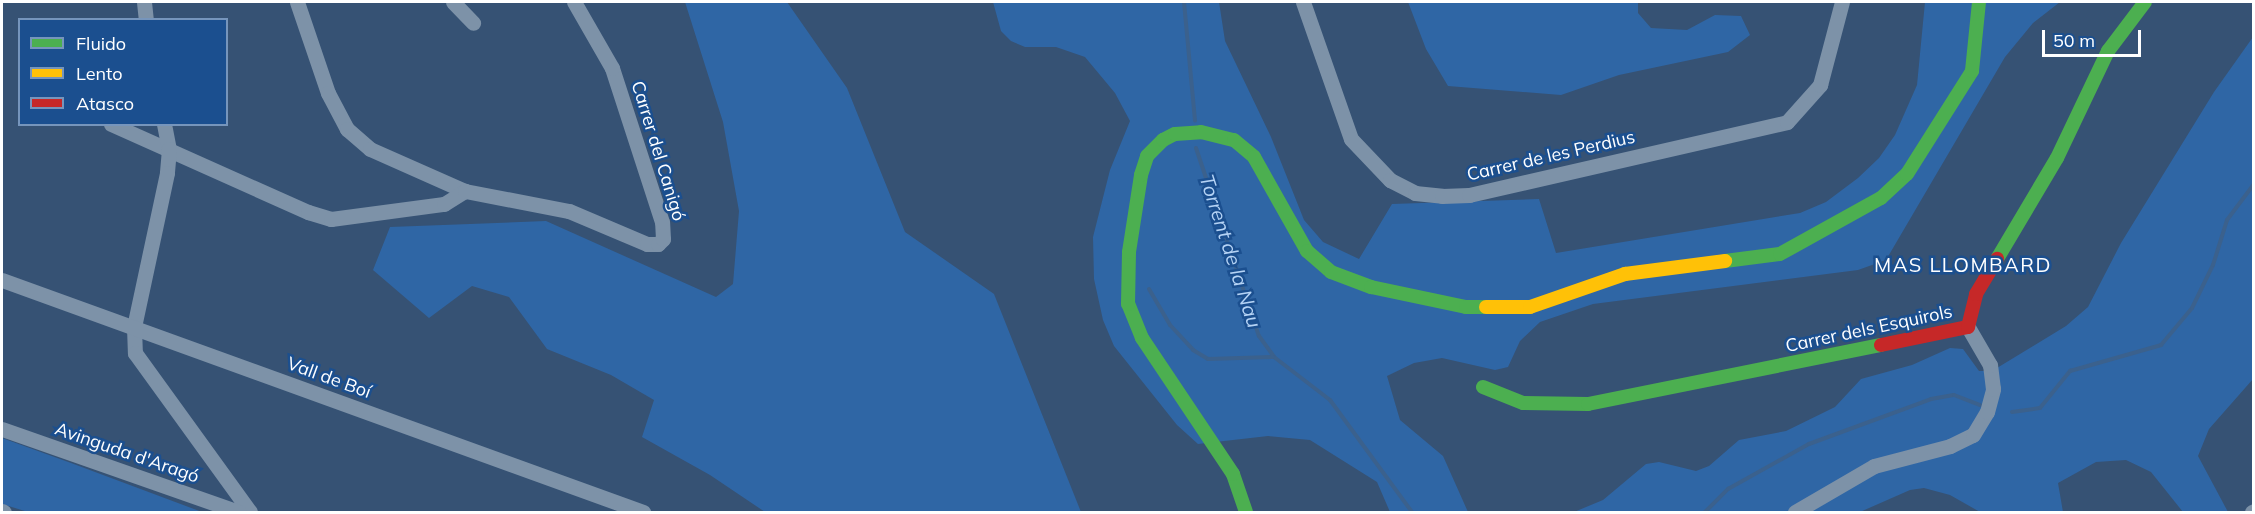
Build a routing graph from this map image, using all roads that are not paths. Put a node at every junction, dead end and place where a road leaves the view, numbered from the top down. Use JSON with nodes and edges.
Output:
{"nodes":[{"id":1,"x":144,"y":2,"type":"edge"},
{"id":2,"x":297,"y":2,"type":"edge"},
{"id":3,"x":453,"y":2,"type":"edge"},
{"id":4,"x":574,"y":2,"type":"edge"},
{"id":5,"x":1303,"y":2,"type":"edge"},
{"id":6,"x":1842,"y":2,"type":"edge"},
{"id":7,"x":1979,"y":2,"type":"edge"},
{"id":8,"x":2145,"y":2,"type":"edge"},
{"id":9,"x":146,"y":18,"type":"edge"},
{"id":10,"x":473,"y":23,"type":"dead end"},
{"id":11,"x":116,"y":126,"type":"edge"},
{"id":12,"x":164,"y":126,"type":"edge"},
{"id":13,"x":169,"y":149,"type":"junction"},
{"id":14,"x":465,"y":191,"type":"junction"},
{"id":15,"x":2,"y":280,"type":"edge"},
{"id":16,"x":134,"y":327,"type":"junction"},
{"id":17,"x":1968,"y":327,"type":"junction"},
{"id":18,"x":1483,"y":387,"type":"dead end"},
{"id":19,"x":2,"y":429,"type":"edge"},
{"id":20,"x":221,"y":472,"type":"junction"},
{"id":21,"x":233,"y":512,"type":"edge"},
{"id":22,"x":250,"y":513,"type":"edge"},
{"id":23,"x":643,"y":513,"type":"edge"},
{"id":24,"x":1246,"y":513,"type":"edge"},
{"id":25,"x":1795,"y":513,"type":"edge"}],
"edges":[{"from":1,"to":9,"type":"street"},
{"from":2,"to":14,"type":"street"},
{"from":3,"to":10,"type":"street"},
{"from":4,"to":14,"type":"street","name":"Carrer del Canigó"},
{"from":5,"to":6,"type":"street","name":"Carrer de les Perdius"},
{"from":7,"to":24,"type":"street"},
{"from":8,"to":17,"type":"street","name":"Carrer dels Esquirols"},
{"from":11,"to":13,"type":"street"},
{"from":12,"to":13,"type":"street"},
{"from":13,"to":14,"type":"street"},
{"from":13,"to":16,"type":"street"},
{"from":15,"to":16,"type":"street","name":"Vall de Boí"},
{"from":16,"to":20,"type":"street"},
{"from":16,"to":23,"type":"street","name":"Vall de Boí"},
{"from":17,"to":18,"type":"street","name":"Carrer dels Esquirols"},
{"from":17,"to":25,"type":"street"},
{"from":19,"to":21,"type":"street","name":"Avinguda d'Aragó"},
{"from":20,"to":21,"type":"street"},
{"from":20,"to":22,"type":"street"}]}
